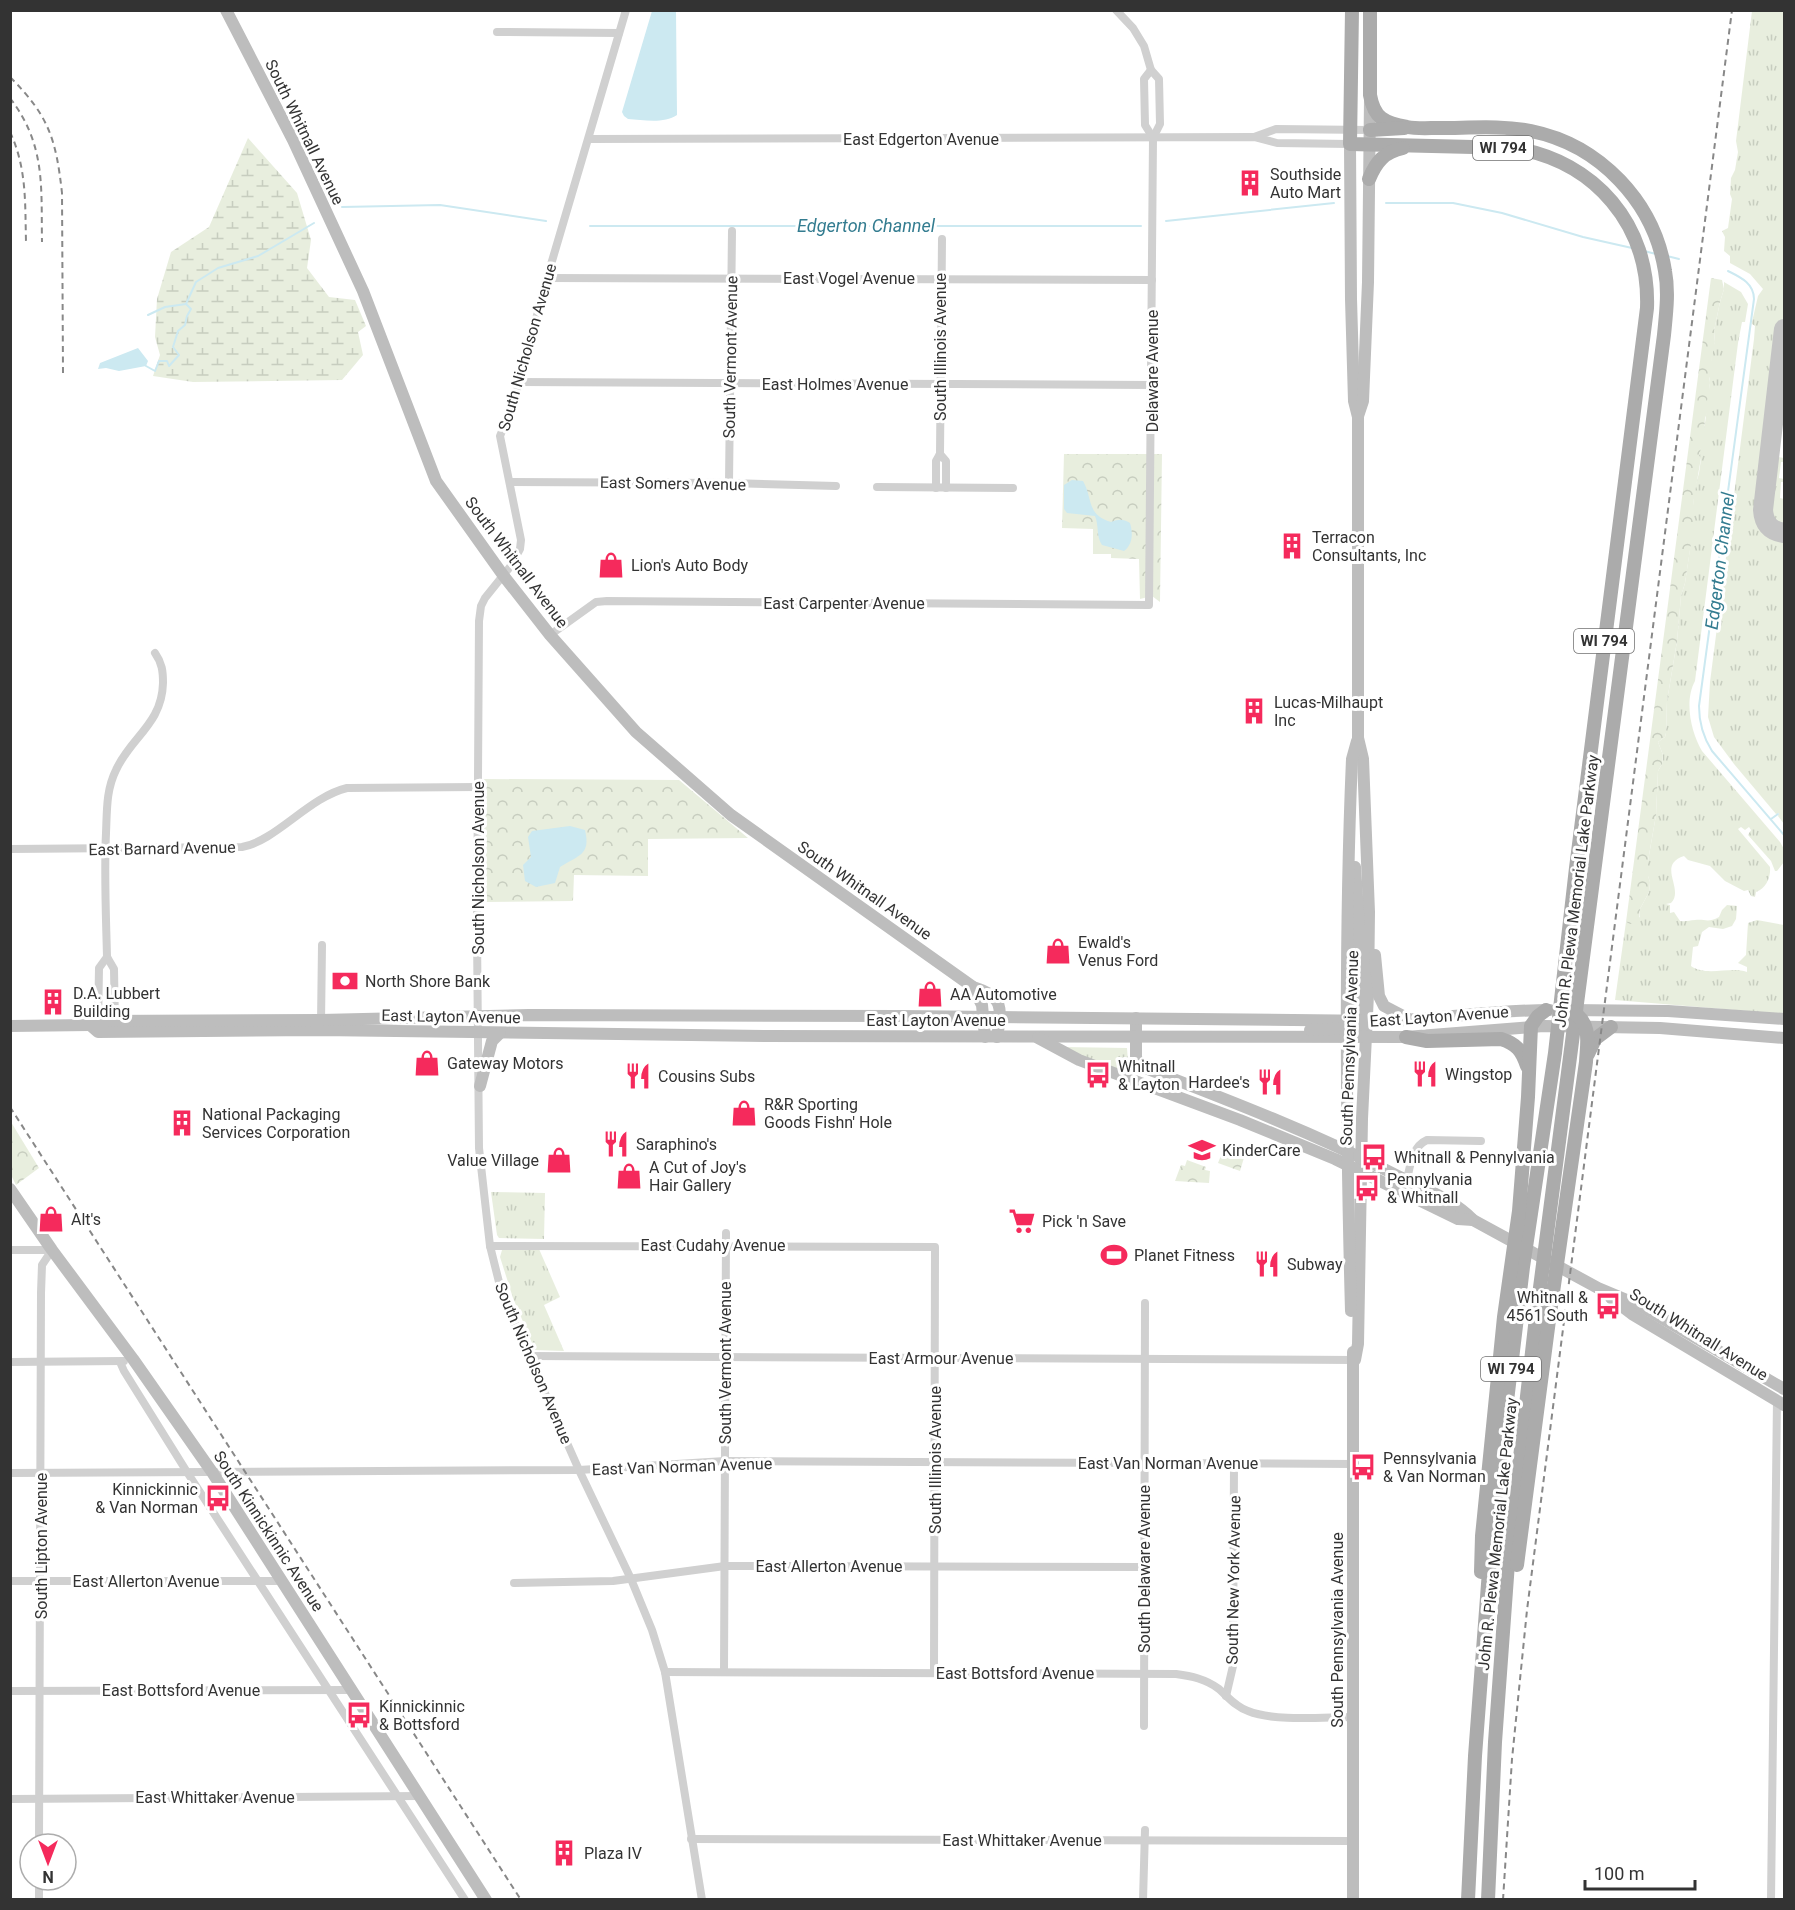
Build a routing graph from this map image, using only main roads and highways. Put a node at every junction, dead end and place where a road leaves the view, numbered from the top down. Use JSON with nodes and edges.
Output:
{"nodes":[{"id":1,"x":226,"y":10,"type":"edge"},
{"id":2,"x":1352,"y":10,"type":"edge"},
{"id":3,"x":1370,"y":10,"type":"edge"},
{"id":4,"x":1370,"y":94,"type":"junction"},
{"id":5,"x":1409,"y":128,"type":"junction"},
{"id":6,"x":1351,"y":137,"type":"junction"},
{"id":7,"x":1370,"y":137,"type":"junction"},
{"id":8,"x":1415,"y":145,"type":"junction"},
{"id":9,"x":1370,"y":179,"type":"junction"},
{"id":10,"x":1351,"y":287,"type":"junction"},
{"id":11,"x":1368,"y":288,"type":"junction"},
{"id":12,"x":1358,"y":417,"type":"junction"},
{"id":13,"x":1358,"y":738,"type":"junction"},
{"id":14,"x":1369,"y":912,"type":"junction"},
{"id":15,"x":973,"y":987,"type":"junction"},
{"id":16,"x":1542,"y":1010,"type":"junction"},
{"id":17,"x":1569,"y":1010,"type":"junction"},
{"id":18,"x":984,"y":1017,"type":"junction"},
{"id":19,"x":1001,"y":1017,"type":"junction"},
{"id":20,"x":1136,"y":1018,"type":"junction"},
{"id":21,"x":1785,"y":1019,"type":"edge"},
{"id":22,"x":1414,"y":1020,"type":"junction"},
{"id":23,"x":321,"y":1025,"type":"junction"},
{"id":24,"x":10,"y":1026,"type":"edge"},
{"id":25,"x":1538,"y":1026,"type":"junction"},
{"id":26,"x":1611,"y":1027,"type":"joint"},
{"id":27,"x":1356,"y":1029,"type":"junction"},
{"id":28,"x":500,"y":1033,"type":"junction"},
{"id":29,"x":1590,"y":1034,"type":"junction"},
{"id":30,"x":991,"y":1037,"type":"junction"},
{"id":31,"x":1037,"y":1037,"type":"junction"},
{"id":32,"x":1134,"y":1037,"type":"junction"},
{"id":33,"x":1406,"y":1037,"type":"junction"},
{"id":34,"x":1785,"y":1038,"type":"edge"},
{"id":35,"x":1529,"y":1074,"type":"junction"},
{"id":36,"x":480,"y":1086,"type":"road end"},
{"id":37,"x":1348,"y":1151,"type":"junction"},
{"id":38,"x":1361,"y":1158,"type":"junction"},
{"id":39,"x":1348,"y":1165,"type":"junction"},
{"id":40,"x":1361,"y":1172,"type":"junction"},
{"id":41,"x":1406,"y":1186,"type":"junction"},
{"id":42,"x":10,"y":1189,"type":"edge"},
{"id":43,"x":1598,"y":1288,"type":"junction"},
{"id":44,"x":1355,"y":1360,"type":"junction"},
{"id":45,"x":1783,"y":1388,"type":"edge"},
{"id":46,"x":1781,"y":1403,"type":"edge"},
{"id":47,"x":1495,"y":1742,"type":"junction"},
{"id":48,"x":1474,"y":1756,"type":"junction"},
{"id":49,"x":486,"y":1899,"type":"edge"},
{"id":50,"x":1353,"y":1899,"type":"edge"},
{"id":51,"x":1468,"y":1899,"type":"edge"},
{"id":52,"x":1488,"y":1899,"type":"edge"}],
"edges":[{"from":1,"to":15,"type":"main road","name":"South Whitnall Avenue"},
{"from":2,"to":6,"type":"main road","name":"South Pennsylvania Avenue"},
{"from":3,"to":4,"type":"main road","name":"South Pennsylvania Avenue","number":"WI 794"},
{"from":4,"to":5,"type":"main road","name":"John R. Plewa Memorial Lake Parkway","number":"WI 794"},
{"from":4,"to":7,"type":"main road","name":"South Pennsylvania Avenue"},
{"from":5,"to":7,"type":"main road"},
{"from":5,"to":47,"type":"main road","name":"John R. Plewa Memorial Lake Parkway","number":"WI 794"},
{"from":6,"to":7,"type":"main road","name":"John R. Plewa Memorial Lake Parkway","number":"WI 794"},
{"from":6,"to":10,"type":"main road","name":"South Pennsylvania Avenue"},
{"from":7,"to":8,"type":"main road","name":"John R. Plewa Memorial Lake Parkway","number":"WI 794"},
{"from":7,"to":9,"type":"main road","name":"South Pennsylvania Avenue"},
{"from":8,"to":9,"type":"main road"},
{"from":8,"to":48,"type":"main road","name":"John R. Plewa Memorial Lake Parkway","number":"WI 794"},
{"from":9,"to":11,"type":"main road","name":"South Pennsylvania Avenue"},
{"from":10,"to":11,"type":"main road"},
{"from":10,"to":12,"type":"main road","name":"South Pennsylvania Avenue"},
{"from":11,"to":12,"type":"main road","name":"South Pennsylvania Avenue"},
{"from":12,"to":13,"type":"main road","name":"South Pennsylvania Avenue"},
{"from":13,"to":14,"type":"main road","name":"South Pennsylvania Avenue"},
{"from":13,"to":27,"type":"main road","name":"South Pennsylvania Avenue"},
{"from":14,"to":22,"type":"main road"},
{"from":14,"to":27,"type":"main road","name":"South Pennsylvania Avenue"},
{"from":15,"to":18,"type":"main road"},
{"from":15,"to":19,"type":"main road","name":"South Whitnall Avenue"},
{"from":16,"to":17,"type":"main road","name":"East Layton Avenue"},
{"from":16,"to":22,"type":"main road","name":"East Layton Avenue"},
{"from":16,"to":25,"type":"main road"},
{"from":16,"to":27,"type":"main road"},
{"from":17,"to":21,"type":"main road","name":"East Layton Avenue"},
{"from":17,"to":29,"type":"main road"},
{"from":18,"to":19,"type":"main road","name":"East Layton Avenue"},
{"from":18,"to":23,"type":"main road","name":"East Layton Avenue"},
{"from":18,"to":30,"type":"main road"},
{"from":19,"to":20,"type":"main road","name":"East Layton Avenue"},
{"from":19,"to":30,"type":"main road"},
{"from":20,"to":27,"type":"main road","name":"East Layton Avenue"},
{"from":20,"to":32,"type":"main road","name":"South Whitnall Avenue"},
{"from":22,"to":27,"type":"main road","name":"East Layton Avenue"},
{"from":23,"to":24,"type":"main road","name":"East Layton Avenue"},
{"from":23,"to":28,"type":"main road","name":"East Layton Avenue"},
{"from":25,"to":29,"type":"main road","name":"East Layton Avenue"},
{"from":25,"to":33,"type":"main road","name":"East Layton Avenue"},
{"from":25,"to":35,"type":"main road"},
{"from":26,"to":29,"type":"main road"},
{"from":26,"to":34,"type":"main road"},
{"from":27,"to":32,"type":"main road","name":"East Layton Avenue"},
{"from":27,"to":33,"type":"main road","name":"East Layton Avenue"},
{"from":27,"to":37,"type":"main road","name":"South Pennsylvania Avenue"},
{"from":27,"to":38,"type":"main road","name":"South Pennsylvania Avenue"},
{"from":28,"to":30,"type":"main road","name":"East Layton Avenue"},
{"from":28,"to":36,"type":"main road"},
{"from":29,"to":47,"type":"main road"},
{"from":30,"to":31,"type":"main road","name":"East Layton Avenue"},
{"from":31,"to":32,"type":"main road","name":"East Layton Avenue"},
{"from":31,"to":39,"type":"main road","name":"South Whitnall Avenue"},
{"from":32,"to":37,"type":"main road","name":"South Whitnall Avenue"},
{"from":33,"to":35,"type":"main road"},
{"from":35,"to":48,"type":"main road"},
{"from":37,"to":38,"type":"main road","name":"South Whitnall Avenue"},
{"from":37,"to":39,"type":"main road","name":"South Pennsylvania Avenue"},
{"from":38,"to":40,"type":"main road","name":"South Pennsylvania Avenue"},
{"from":38,"to":41,"type":"main road","name":"South Whitnall Avenue"},
{"from":39,"to":40,"type":"main road","name":"South Whitnall Avenue"},
{"from":39,"to":44,"type":"main road","name":"South Pennsylvania Avenue"},
{"from":40,"to":41,"type":"main road","name":"South Whitnall Avenue"},
{"from":40,"to":44,"type":"main road","name":"South Pennsylvania Avenue"},
{"from":41,"to":43,"type":"main road","name":"South Whitnall Avenue"},
{"from":42,"to":49,"type":"main road","name":"South Kinnickinnic Avenue"},
{"from":43,"to":45,"type":"main road","name":"South Whitnall Avenue"},
{"from":43,"to":46,"type":"main road","name":"South Whitnall Avenue"},
{"from":44,"to":50,"type":"main road","name":"South Pennsylvania Avenue"},
{"from":47,"to":52,"type":"main road","name":"John R. Plewa Memorial Lake Parkway","number":"WI 794"},
{"from":48,"to":51,"type":"main road","name":"John R. Plewa Memorial Lake Parkway","number":"WI 794"}]}
